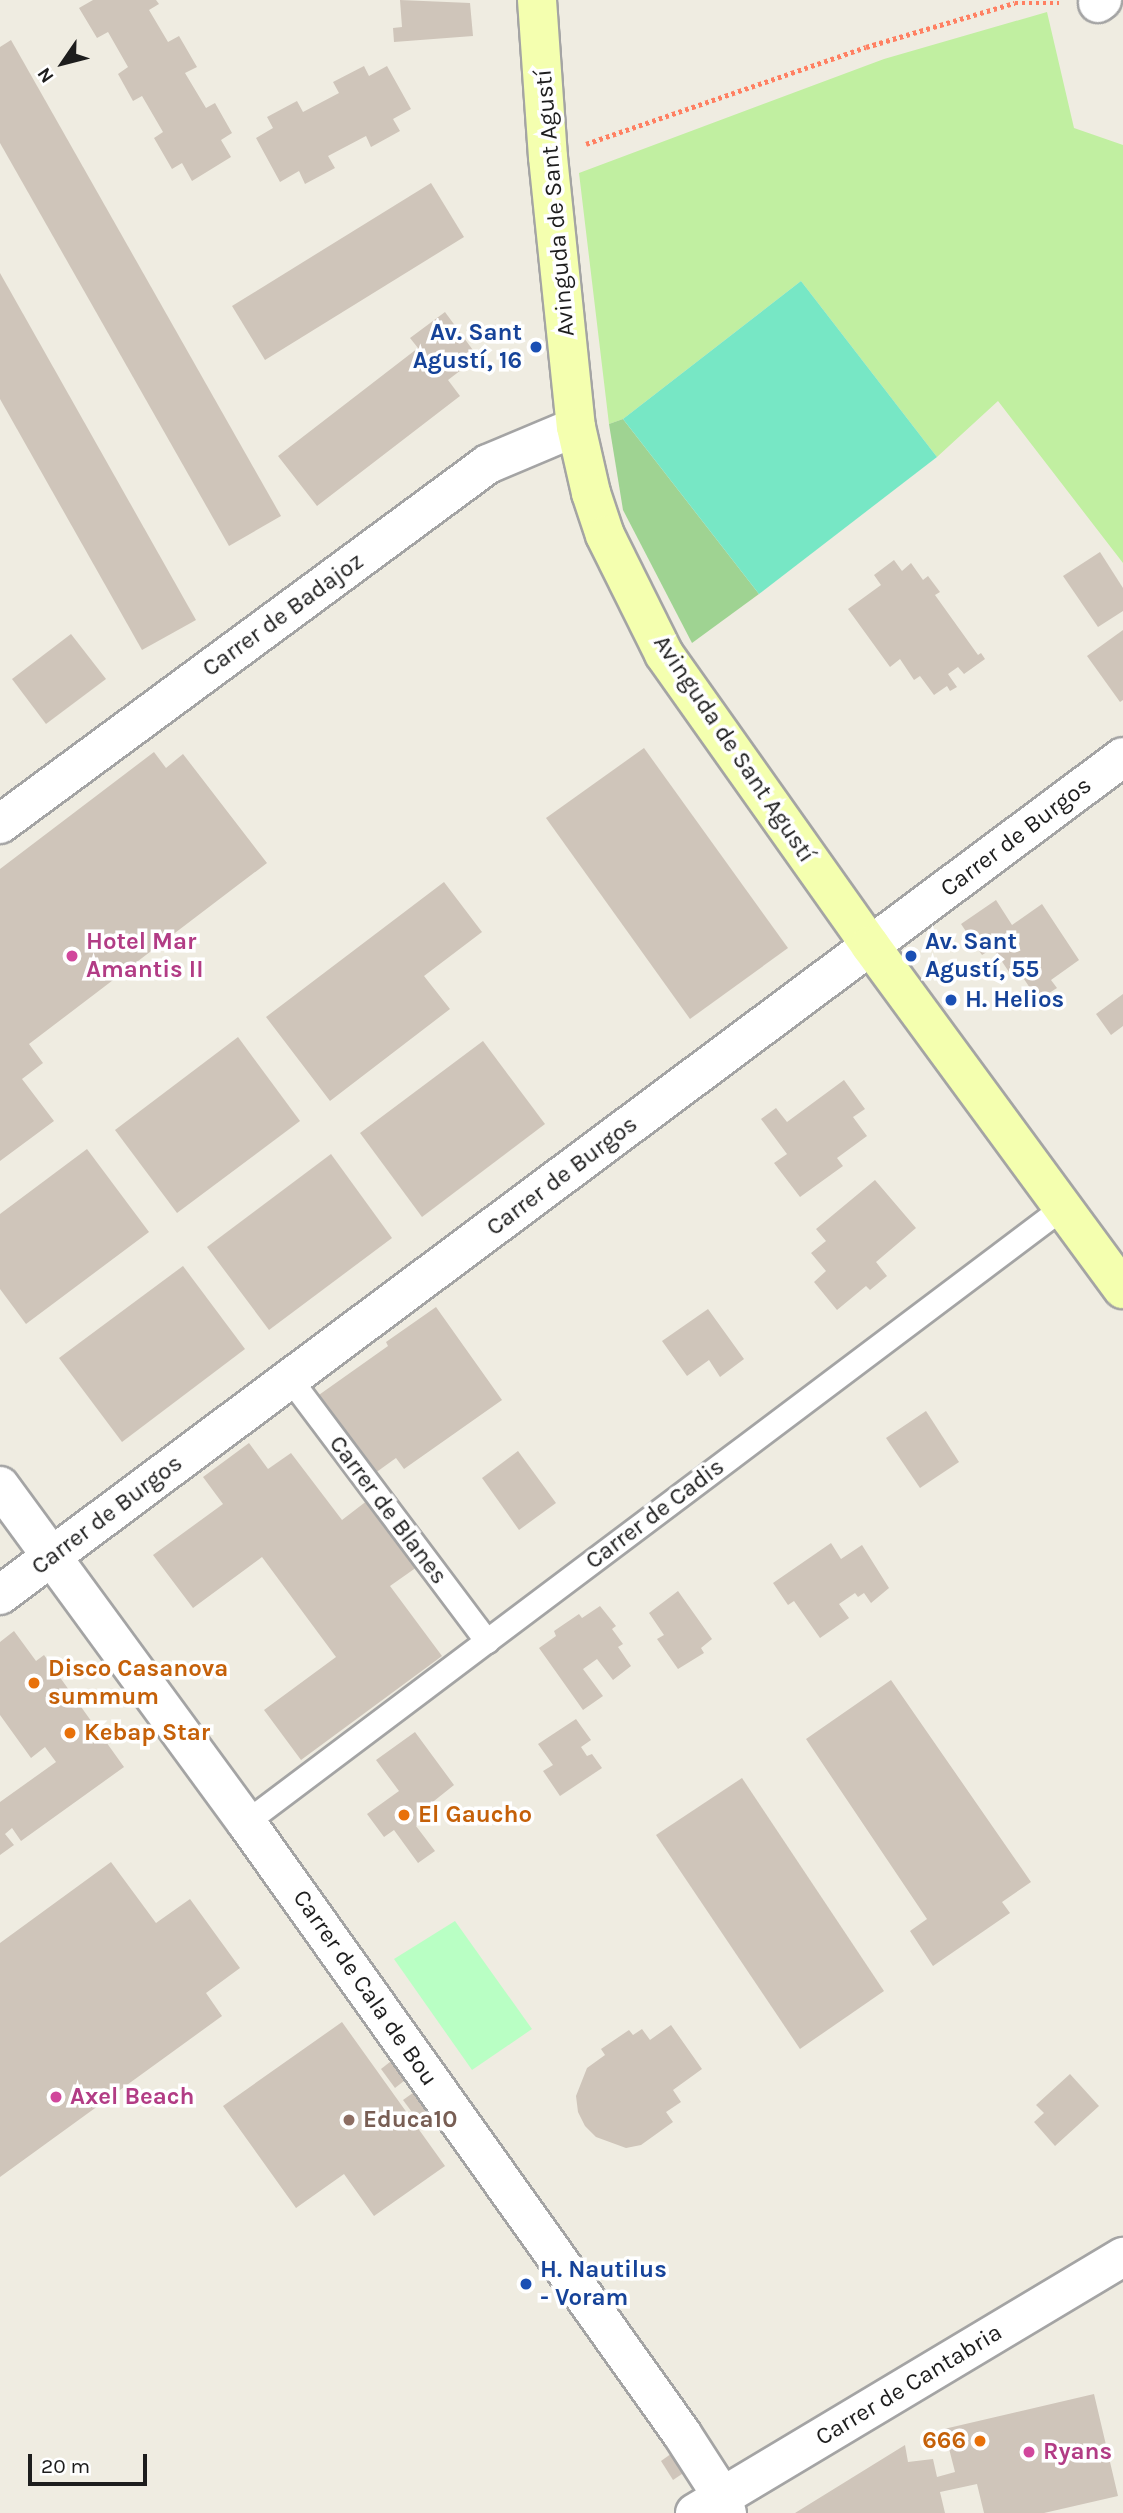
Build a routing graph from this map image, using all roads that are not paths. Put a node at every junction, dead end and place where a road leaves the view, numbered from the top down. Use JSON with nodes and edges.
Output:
{"nodes":[{"id":1,"x":537,"y":0,"type":"edge"},
{"id":2,"x":576,"y":427,"type":"junction"},
{"id":3,"x":1123,"y":757,"type":"edge"},
{"id":4,"x":0,"y":824,"type":"edge"},
{"id":5,"x":870,"y":945,"type":"junction"},
{"id":6,"x":1063,"y":1207,"type":"junction"},
{"id":7,"x":1123,"y":1289,"type":"edge"},
{"id":8,"x":290,"y":1379,"type":"junction"},
{"id":9,"x":0,"y":1486,"type":"edge"},
{"id":10,"x":52,"y":1557,"type":"junction"},
{"id":11,"x":0,"y":1595,"type":"edge"},
{"id":12,"x":487,"y":1641,"type":"junction"},
{"id":13,"x":246,"y":1822,"type":"junction"},
{"id":14,"x":1123,"y":2257,"type":"edge"},
{"id":15,"x":714,"y":2508,"type":"edge"}],
"edges":[{"from":1,"to":2,"type":"street","name":"Avinguda de Sant Agustí"},
{"from":2,"to":4,"type":"street","name":"Carrer de Badajoz"},
{"from":2,"to":5,"type":"street","name":"Avinguda de Sant Agustí"},
{"from":3,"to":5,"type":"street","name":"Carrer de Burgos"},
{"from":5,"to":6,"type":"street","name":"Avinguda de Sant Agustí"},
{"from":5,"to":8,"type":"street","name":"Carrer de Burgos"},
{"from":6,"to":7,"type":"street","name":"Avinguda de Sant Agustí"},
{"from":6,"to":12,"type":"lane","name":"Carrer de Cadis"},
{"from":8,"to":10,"type":"street","name":"Carrer de Burgos"},
{"from":8,"to":12,"type":"lane","name":"Carrer de Blanes"},
{"from":9,"to":10,"type":"street","name":"Carrer de Cala de Bou"},
{"from":10,"to":11,"type":"street","name":"Carrer de Burgos"},
{"from":10,"to":13,"type":"street","name":"Carrer de Cala de Bou"},
{"from":12,"to":13,"type":"lane","name":"Carrer de Cadis"},
{"from":13,"to":15,"type":"street","name":"Carrer de Cala de Bou"},
{"from":14,"to":15,"type":"street","name":"Carrer de Cantabria"}]}
